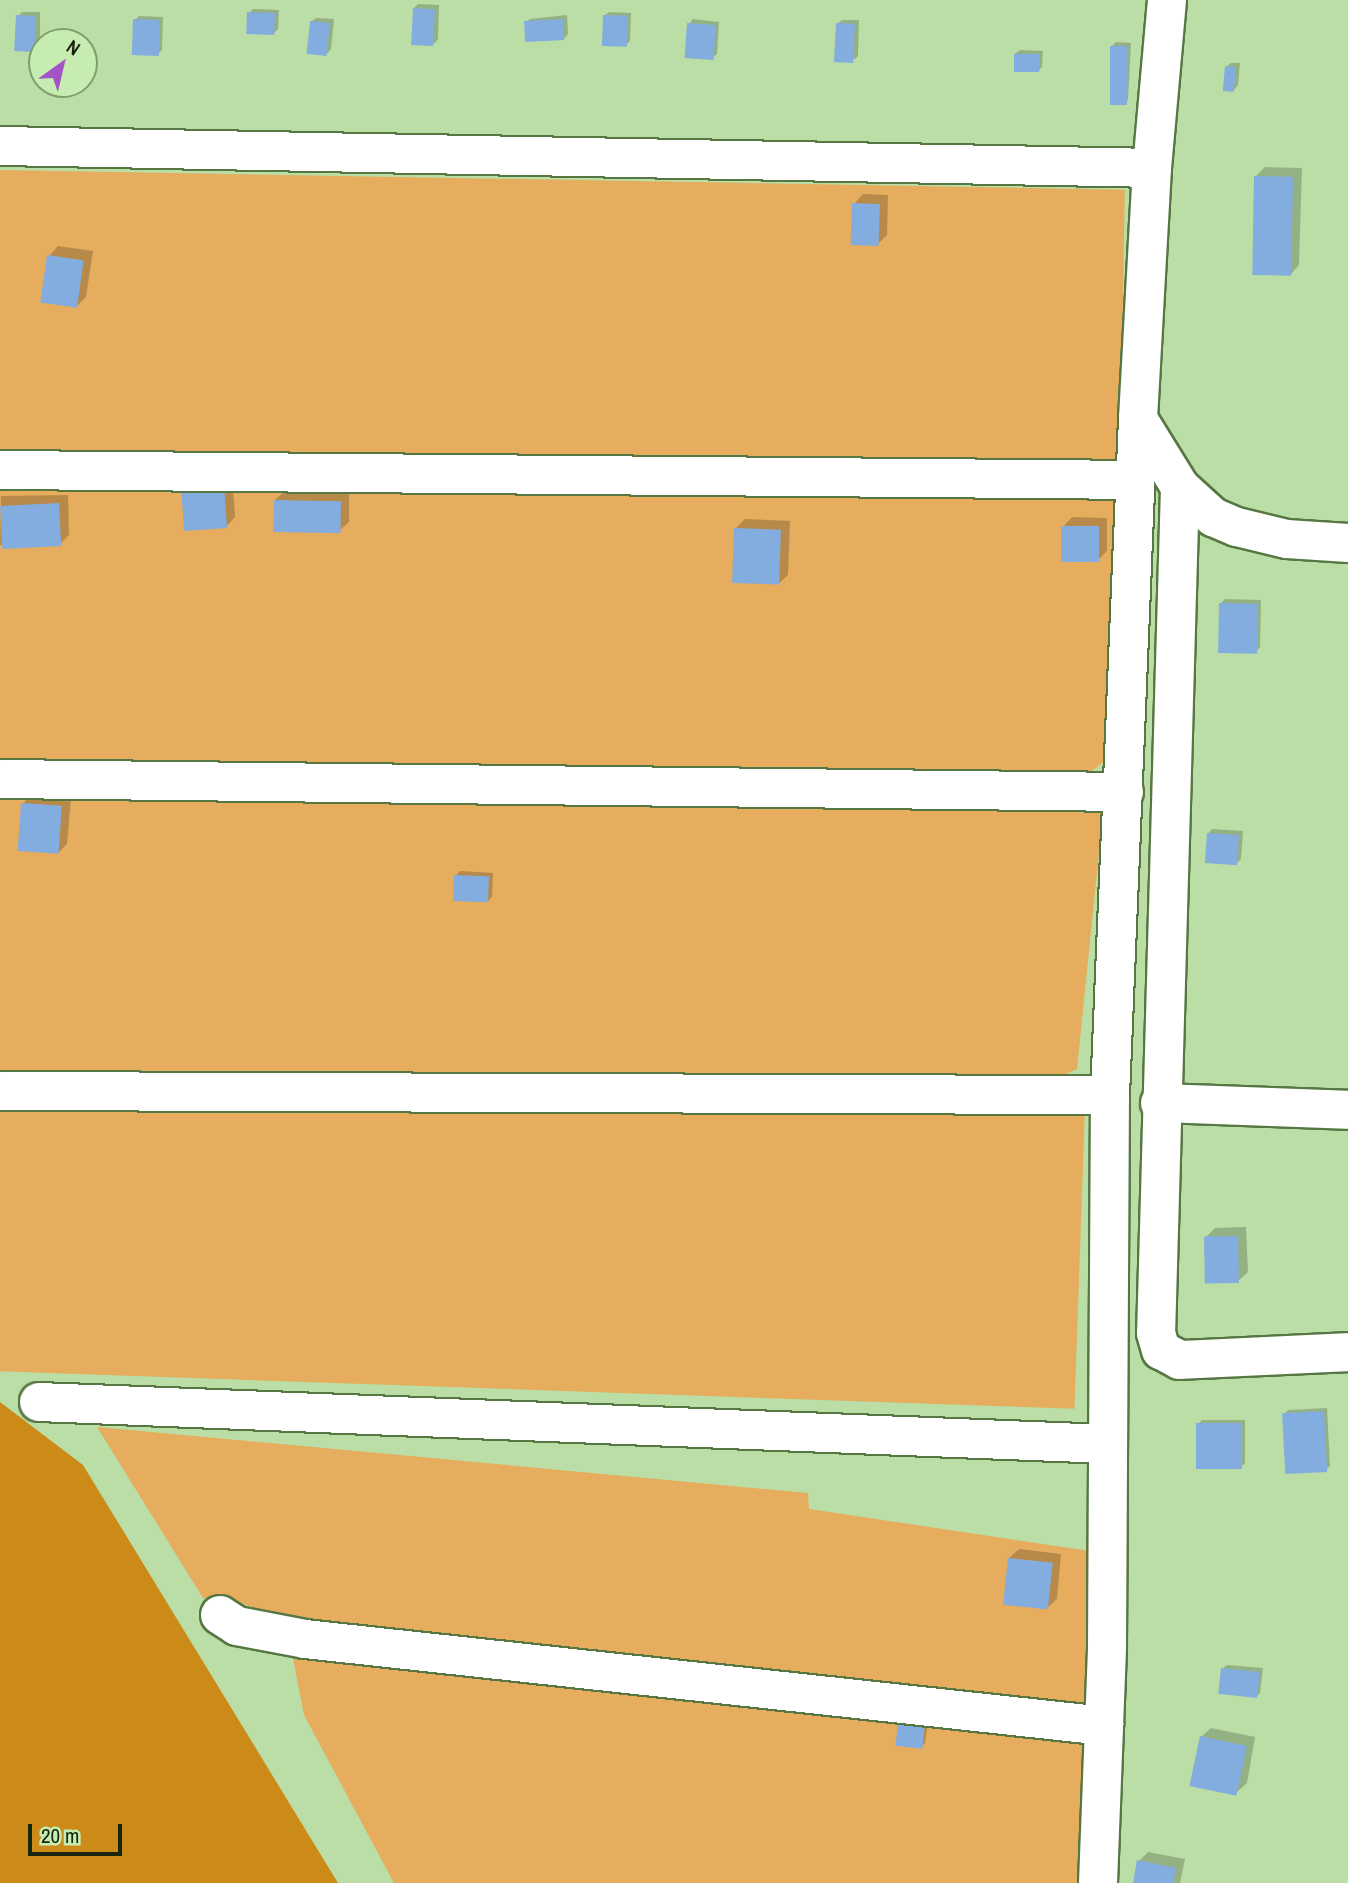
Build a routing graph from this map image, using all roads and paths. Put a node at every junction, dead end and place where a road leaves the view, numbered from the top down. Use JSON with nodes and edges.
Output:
{"nodes":[{"id":1,"x":1167,"y":0,"type":"edge"},
{"id":2,"x":0,"y":146,"type":"edge"},
{"id":3,"x":1152,"y":168,"type":"junction"},
{"id":4,"x":1138,"y":419,"type":"junction"},
{"id":5,"x":0,"y":470,"type":"edge"},
{"id":6,"x":1135,"y":480,"type":"junction"},
{"id":7,"x":1180,"y":487,"type":"junction"},
{"id":8,"x":1348,"y":543,"type":"edge"},
{"id":9,"x":0,"y":779,"type":"edge"},
{"id":10,"x":1125,"y":792,"type":"junction"},
{"id":11,"x":0,"y":1091,"type":"edge"},
{"id":12,"x":1110,"y":1095,"type":"junction"},
{"id":13,"x":1160,"y":1103,"type":"junction"},
{"id":14,"x":1348,"y":1110,"type":"edge"},
{"id":15,"x":1348,"y":1352,"type":"edge"},
{"id":16,"x":39,"y":1402,"type":"dead end"},
{"id":17,"x":1108,"y":1444,"type":"junction"},
{"id":18,"x":220,"y":1615,"type":"dead end"},
{"id":19,"x":1104,"y":1726,"type":"junction"},
{"id":20,"x":1098,"y":1883,"type":"edge"}],
"edges":[{"from":1,"to":3,"type":"street"},
{"from":2,"to":3,"type":"street"},
{"from":3,"to":4,"type":"street"},
{"from":4,"to":6,"type":"street"},
{"from":4,"to":7,"type":"street"},
{"from":5,"to":6,"type":"street"},
{"from":6,"to":10,"type":"street"},
{"from":7,"to":8,"type":"street"},
{"from":7,"to":13,"type":"street"},
{"from":9,"to":10,"type":"street"},
{"from":10,"to":12,"type":"street"},
{"from":11,"to":12,"type":"street"},
{"from":12,"to":17,"type":"street"},
{"from":13,"to":14,"type":"street"},
{"from":13,"to":15,"type":"street"},
{"from":16,"to":17,"type":"street"},
{"from":17,"to":19,"type":"street"},
{"from":18,"to":19,"type":"street"},
{"from":19,"to":20,"type":"street"}]}
